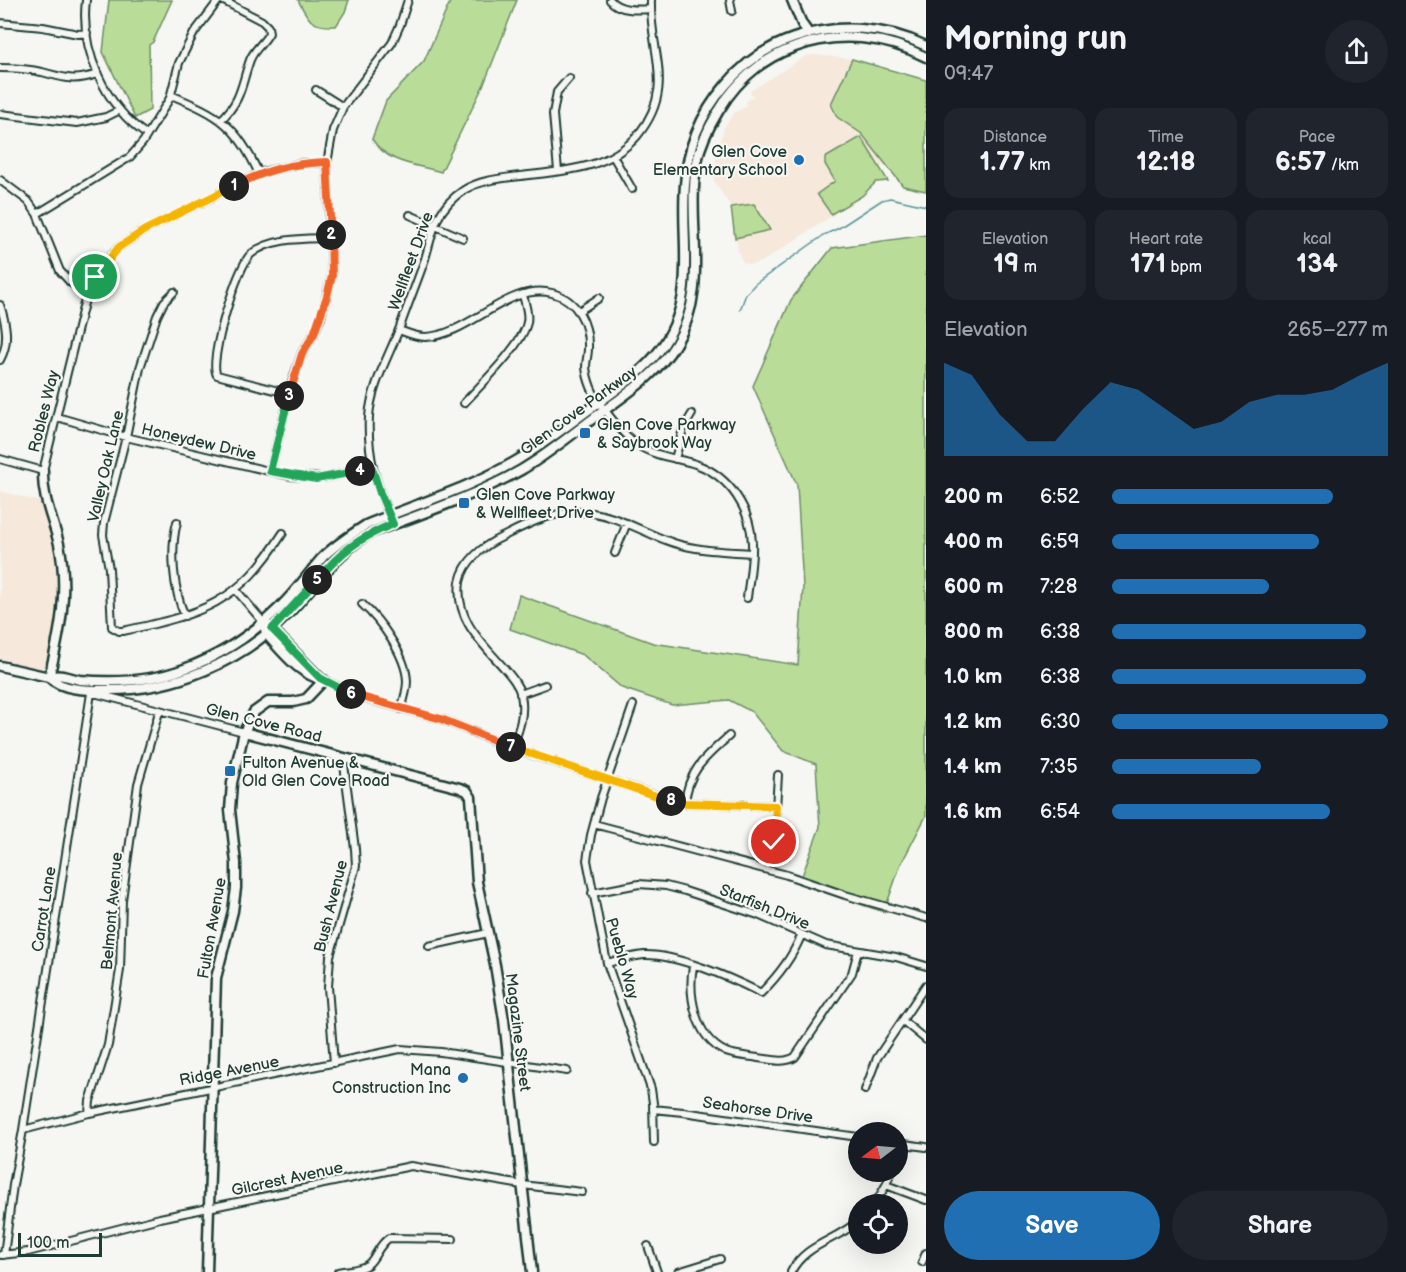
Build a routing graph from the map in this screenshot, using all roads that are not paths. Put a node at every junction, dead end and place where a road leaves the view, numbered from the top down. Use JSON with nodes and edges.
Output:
{"nodes":[{"id":1,"x":86,"y":0,"type":"edge"},
{"id":2,"x":220,"y":0,"type":"edge"},
{"id":3,"x":408,"y":0,"type":"edge"},
{"id":4,"x":610,"y":0,"type":"edge"},
{"id":5,"x":651,"y":0,"type":"edge"},
{"id":6,"x":730,"y":0,"type":"edge"},
{"id":7,"x":792,"y":0,"type":"edge"},
{"id":8,"x":651,"y":9,"type":"junction"},
{"id":9,"x":732,"y":11,"type":"dead end"},
{"id":10,"x":0,"y":23,"type":"edge"},
{"id":11,"x":87,"y":33,"type":"junction"},
{"id":12,"x":805,"y":34,"type":"junction"},
{"id":13,"x":926,"y":46,"type":"edge"},
{"id":14,"x":926,"y":57,"type":"edge"},
{"id":15,"x":0,"y":68,"type":"edge"},
{"id":16,"x":97,"y":74,"type":"junction"},
{"id":17,"x":569,"y":78,"type":"dead end"},
{"id":18,"x":316,"y":90,"type":"dead end"},
{"id":19,"x":171,"y":95,"type":"junction"},
{"id":20,"x":343,"y":107,"type":"junction"},
{"id":21,"x":120,"y":110,"type":"junction"},
{"id":22,"x":0,"y":114,"type":"edge"},
{"id":23,"x":221,"y":120,"type":"junction"},
{"id":24,"x":147,"y":135,"type":"junction"},
{"id":25,"x":613,"y":156,"type":"junction"},
{"id":26,"x":327,"y":162,"type":"junction"},
{"id":27,"x":558,"y":171,"type":"junction"},
{"id":28,"x":259,"y":174,"type":"junction"},
{"id":29,"x":0,"y":180,"type":"edge"},
{"id":30,"x":632,"y":189,"type":"dead end"},
{"id":31,"x":38,"y":214,"type":"junction"},
{"id":32,"x":410,"y":215,"type":"dead end"},
{"id":33,"x":435,"y":226,"type":"junction"},
{"id":34,"x":331,"y":238,"type":"junction"},
{"id":35,"x":463,"y":238,"type":"dead end"},
{"id":36,"x":174,"y":292,"type":"dead end"},
{"id":37,"x":88,"y":293,"type":"junction"},
{"id":38,"x":523,"y":295,"type":"junction"},
{"id":39,"x":599,"y":298,"type":"dead end"},
{"id":40,"x":0,"y":305,"type":"edge"},
{"id":41,"x":579,"y":312,"type":"junction"},
{"id":42,"x":399,"y":330,"type":"junction"},
{"id":43,"x":0,"y":360,"type":"edge"},
{"id":44,"x":290,"y":393,"type":"junction"},
{"id":45,"x":464,"y":403,"type":"dead end"},
{"id":46,"x":602,"y":406,"type":"junction"},
{"id":47,"x":692,"y":414,"type":"dead end"},
{"id":48,"x":57,"y":417,"type":"junction"},
{"id":49,"x":126,"y":437,"type":"junction"},
{"id":50,"x":0,"y":459,"type":"edge"},
{"id":51,"x":675,"y":459,"type":"junction"},
{"id":52,"x":372,"y":468,"type":"junction"},
{"id":53,"x":43,"y":471,"type":"junction"},
{"id":54,"x":270,"y":471,"type":"junction"},
{"id":55,"x":389,"y":515,"type":"junction"},
{"id":56,"x":177,"y":522,"type":"dead end"},
{"id":57,"x":393,"y":524,"type":"junction"},
{"id":58,"x":627,"y":524,"type":"junction"},
{"id":59,"x":283,"y":533,"type":"dead end"},
{"id":60,"x":615,"y":553,"type":"dead end"},
{"id":61,"x":752,"y":553,"type":"junction"},
{"id":62,"x":236,"y":590,"type":"junction"},
{"id":63,"x":747,"y":598,"type":"dead end"},
{"id":64,"x":362,"y":604,"type":"dead end"},
{"id":65,"x":184,"y":616,"type":"junction"},
{"id":66,"x":264,"y":623,"type":"junction"},
{"id":67,"x":269,"y":631,"type":"junction"},
{"id":68,"x":0,"y":666,"type":"edge"},
{"id":69,"x":49,"y":678,"type":"junction"},
{"id":70,"x":79,"y":680,"type":"joint"},
{"id":71,"x":324,"y":680,"type":"junction"},
{"id":72,"x":545,"y":685,"type":"dead end"},
{"id":73,"x":72,"y":687,"type":"junction"},
{"id":74,"x":91,"y":693,"type":"junction"},
{"id":75,"x":520,"y":693,"type":"junction"},
{"id":76,"x":633,"y":705,"type":"dead end"},
{"id":77,"x":401,"y":709,"type":"junction"},
{"id":78,"x":159,"y":712,"type":"junction"},
{"id":79,"x":244,"y":732,"type":"junction"},
{"id":80,"x":729,"y":736,"type":"dead end"},
{"id":81,"x":512,"y":748,"type":"junction"},
{"id":82,"x":343,"y":757,"type":"junction"},
{"id":83,"x":778,"y":775,"type":"dead end"},
{"id":84,"x":607,"y":780,"type":"junction"},
{"id":85,"x":471,"y":797,"type":"joint"},
{"id":86,"x":685,"y":803,"type":"junction"},
{"id":87,"x":776,"y":806,"type":"junction"},
{"id":88,"x":594,"y":824,"type":"junction"},
{"id":89,"x":774,"y":842,"type":"dead end"},
{"id":90,"x":592,"y":893,"type":"junction"},
{"id":91,"x":926,"y":918,"type":"edge"},
{"id":92,"x":488,"y":933,"type":"junction"},
{"id":93,"x":801,"y":936,"type":"junction"},
{"id":94,"x":429,"y":946,"type":"dead end"},
{"id":95,"x":858,"y":951,"type":"junction"},
{"id":96,"x":607,"y":963,"type":"junction"},
{"id":97,"x":693,"y":966,"type":"junction"},
{"id":98,"x":926,"y":966,"type":"edge"},
{"id":99,"x":926,"y":985,"type":"edge"},
{"id":100,"x":903,"y":1021,"type":"junction"},
{"id":101,"x":926,"y":1040,"type":"edge"},
{"id":102,"x":509,"y":1062,"type":"junction"},
{"id":103,"x":334,"y":1063,"type":"junction"},
{"id":104,"x":567,"y":1071,"type":"dead end"},
{"id":105,"x":213,"y":1088,"type":"junction"},
{"id":106,"x":865,"y":1090,"type":"dead end"},
{"id":107,"x":653,"y":1109,"type":"junction"},
{"id":108,"x":89,"y":1113,"type":"junction"},
{"id":109,"x":23,"y":1130,"type":"junction"},
{"id":110,"x":848,"y":1136,"type":"edge"},
{"id":111,"x":654,"y":1142,"type":"dead end"},
{"id":112,"x":908,"y":1145,"type":"edge"},
{"id":113,"x":926,"y":1147,"type":"edge"},
{"id":114,"x":887,"y":1182,"type":"edge"},
{"id":115,"x":522,"y":1185,"type":"junction"},
{"id":116,"x":886,"y":1185,"type":"junction"},
{"id":117,"x":582,"y":1192,"type":"dead end"},
{"id":118,"x":881,"y":1194,"type":"edge"},
{"id":119,"x":926,"y":1200,"type":"edge"},
{"id":120,"x":208,"y":1209,"type":"junction"},
{"id":121,"x":848,"y":1228,"type":"edge"},
{"id":122,"x":453,"y":1239,"type":"dead end"},
{"id":123,"x":648,"y":1246,"type":"dead end"},
{"id":124,"x":926,"y":1253,"type":"edge"},
{"id":125,"x":2,"y":1255,"type":"edge"},
{"id":126,"x":720,"y":1259,"type":"dead end"},
{"id":127,"x":922,"y":1262,"type":"dead end"},
{"id":128,"x":207,"y":1272,"type":"edge"},
{"id":129,"x":338,"y":1272,"type":"edge"},
{"id":130,"x":532,"y":1272,"type":"edge"},
{"id":131,"x":657,"y":1272,"type":"edge"},
{"id":132,"x":678,"y":1272,"type":"edge"},
{"id":133,"x":791,"y":1272,"type":"edge"}],
"edges":[{"from":1,"to":11,"type":"street"},
{"from":2,"to":19,"type":"street"},
{"from":2,"to":23,"type":"street"},
{"from":3,"to":20,"type":"street"},
{"from":4,"to":8,"type":"street"},
{"from":5,"to":8,"type":"street","name":"Wellfleet Drive"},
{"from":6,"to":9,"type":"street"},
{"from":7,"to":12,"type":"main road"},
{"from":8,"to":25,"type":"street","name":"Wellfleet Drive"},
{"from":10,"to":11,"type":"street"},
{"from":11,"to":16,"type":"street"},
{"from":12,"to":13,"type":"main road","name":"Glen Cove Parkway"},
{"from":12,"to":46,"type":"main road","name":"Glen Cove Parkway"},
{"from":14,"to":46,"type":"main road","name":"Glen Cove Parkway"},
{"from":15,"to":16,"type":"street"},
{"from":16,"to":21,"type":"street"},
{"from":17,"to":27,"type":"street"},
{"from":18,"to":20,"type":"street"},
{"from":19,"to":23,"type":"street"},
{"from":19,"to":24,"type":"street"},
{"from":20,"to":26,"type":"street"},
{"from":21,"to":22,"type":"street"},
{"from":21,"to":24,"type":"street"},
{"from":23,"to":28,"type":"street"},
{"from":24,"to":31,"type":"street"},
{"from":25,"to":27,"type":"street","name":"Wellfleet Drive"},
{"from":25,"to":30,"type":"street"},
{"from":26,"to":28,"type":"street","name":"Robles Way"},
{"from":26,"to":34,"type":"street"},
{"from":27,"to":33,"type":"street","name":"Wellfleet Drive"},
{"from":28,"to":37,"type":"street","name":"Robles Way"},
{"from":29,"to":31,"type":"street"},
{"from":31,"to":37,"type":"street"},
{"from":32,"to":33,"type":"street"},
{"from":33,"to":35,"type":"street"},
{"from":33,"to":42,"type":"street","name":"Wellfleet Drive"},
{"from":34,"to":44,"type":"street"},
{"from":34,"to":44,"type":"street"},
{"from":36,"to":49,"type":"street","name":"Valley Oak Lane"},
{"from":37,"to":48,"type":"street","name":"Robles Way"},
{"from":38,"to":41,"type":"street"},
{"from":38,"to":42,"type":"street"},
{"from":38,"to":45,"type":"street"},
{"from":39,"to":41,"type":"street"},
{"from":40,"to":43,"type":"street"},
{"from":41,"to":46,"type":"street"},
{"from":42,"to":52,"type":"street","name":"Wellfleet Drive"},
{"from":44,"to":54,"type":"street"},
{"from":46,"to":51,"type":"street"},
{"from":46,"to":55,"type":"main road","name":"Glen Cove Parkway"},
{"from":46,"to":57,"type":"main road","name":"Glen Cove Parkway"},
{"from":47,"to":51,"type":"street"},
{"from":48,"to":49,"type":"street","name":"Honeydew Drive"},
{"from":48,"to":53,"type":"street","name":"Robles Way"},
{"from":49,"to":54,"type":"street","name":"Honeydew Drive"},
{"from":49,"to":65,"type":"street","name":"Valley Oak Lane"},
{"from":50,"to":53,"type":"street"},
{"from":51,"to":61,"type":"street"},
{"from":52,"to":54,"type":"street","name":"Honeydew Drive"},
{"from":52,"to":55,"type":"street","name":"Wellfleet Drive"},
{"from":53,"to":69,"type":"main road","name":"Robles Way"},
{"from":55,"to":57,"type":"street","name":"Wellfleet Drive"},
{"from":55,"to":66,"type":"main road","name":"Glen Cove Parkway"},
{"from":56,"to":65,"type":"street"},
{"from":57,"to":67,"type":"main road","name":"Glen Cove Parkway"},
{"from":58,"to":60,"type":"street"},
{"from":58,"to":61,"type":"street"},
{"from":58,"to":75,"type":"street"},
{"from":59,"to":62,"type":"street","name":"Valley Oak Lane"},
{"from":61,"to":63,"type":"street"},
{"from":62,"to":65,"type":"street","name":"Valley Oak Lane"},
{"from":62,"to":66,"type":"street"},
{"from":64,"to":77,"type":"street"},
{"from":66,"to":67,"type":"main road"},
{"from":66,"to":70,"type":"main road","name":"Glen Cove Parkway"},
{"from":67,"to":71,"type":"main road"},
{"from":67,"to":73,"type":"main road","name":"Glen Cove Parkway"},
{"from":68,"to":69,"type":"main road","name":"Glen Cove Road"},
{"from":69,"to":70,"type":"main road","name":"Glen Cove Road"},
{"from":69,"to":73,"type":"main road","name":"Glen Cove Road"},
{"from":71,"to":77,"type":"street"},
{"from":71,"to":79,"type":"main road","name":"Fulton Avenue"},
{"from":72,"to":75,"type":"street"},
{"from":73,"to":74,"type":"street","name":"Glen Cove Road"},
{"from":74,"to":78,"type":"street","name":"Glen Cove Road"},
{"from":74,"to":109,"type":"street","name":"Carrot Lane"},
{"from":75,"to":81,"type":"street"},
{"from":76,"to":84,"type":"street","name":"Pueblo Way"},
{"from":77,"to":81,"type":"street"},
{"from":78,"to":79,"type":"street","name":"Glen Cove Road"},
{"from":78,"to":108,"type":"street","name":"Belmont Avenue"},
{"from":79,"to":82,"type":"main road","name":"Glen Cove Road"},
{"from":79,"to":105,"type":"main road","name":"Fulton Avenue"},
{"from":80,"to":86,"type":"street"},
{"from":81,"to":84,"type":"street"},
{"from":82,"to":85,"type":"main road","name":"Glen Cove Road"},
{"from":82,"to":103,"type":"street","name":"Bush Avenue"},
{"from":83,"to":87,"type":"street"},
{"from":84,"to":86,"type":"street"},
{"from":84,"to":88,"type":"street","name":"Pueblo Way"},
{"from":85,"to":92,"type":"main road","name":"Magazine Street"},
{"from":86,"to":87,"type":"street"},
{"from":87,"to":89,"type":"street"},
{"from":88,"to":90,"type":"street","name":"Pueblo Way"},
{"from":88,"to":91,"type":"street"},
{"from":90,"to":93,"type":"street","name":"Starfish Drive"},
{"from":90,"to":96,"type":"street","name":"Pueblo Way"},
{"from":92,"to":94,"type":"street"},
{"from":92,"to":102,"type":"main road","name":"Magazine Street"},
{"from":93,"to":95,"type":"street","name":"Starfish Drive"},
{"from":93,"to":97,"type":"street"},
{"from":95,"to":97,"type":"street"},
{"from":95,"to":98,"type":"street","name":"Starfish Drive"},
{"from":96,"to":97,"type":"street"},
{"from":96,"to":107,"type":"street","name":"Pueblo Way"},
{"from":99,"to":100,"type":"street"},
{"from":100,"to":101,"type":"street"},
{"from":100,"to":106,"type":"street"},
{"from":102,"to":103,"type":"street","name":"Ridge Avenue"},
{"from":102,"to":104,"type":"street","name":"Ridge Avenue"},
{"from":102,"to":115,"type":"main road","name":"Magazine Street"},
{"from":103,"to":105,"type":"street","name":"Ridge Avenue"},
{"from":105,"to":108,"type":"street","name":"Ridge Avenue"},
{"from":105,"to":120,"type":"main road","name":"Fulton Avenue"},
{"from":107,"to":110,"type":"street","name":"Seahorse Drive"},
{"from":107,"to":111,"type":"street","name":"Pueblo Way"},
{"from":108,"to":109,"type":"street","name":"Ridge Avenue"},
{"from":109,"to":125,"type":"street"},
{"from":112,"to":113,"type":"street"},
{"from":114,"to":116,"type":"street"},
{"from":115,"to":117,"type":"street","name":"Gilcrest Avenue"},
{"from":115,"to":120,"type":"street","name":"Gilcrest Avenue"},
{"from":115,"to":130,"type":"main road","name":"Magazine Street"},
{"from":116,"to":118,"type":"street"},
{"from":116,"to":119,"type":"street"},
{"from":120,"to":125,"type":"street","name":"Gilcrest Avenue"},
{"from":120,"to":128,"type":"main road","name":"Fulton Avenue"},
{"from":121,"to":133,"type":"street"},
{"from":122,"to":129,"type":"street"},
{"from":123,"to":131,"type":"street"},
{"from":124,"to":127,"type":"street"},
{"from":126,"to":132,"type":"street"}]}
